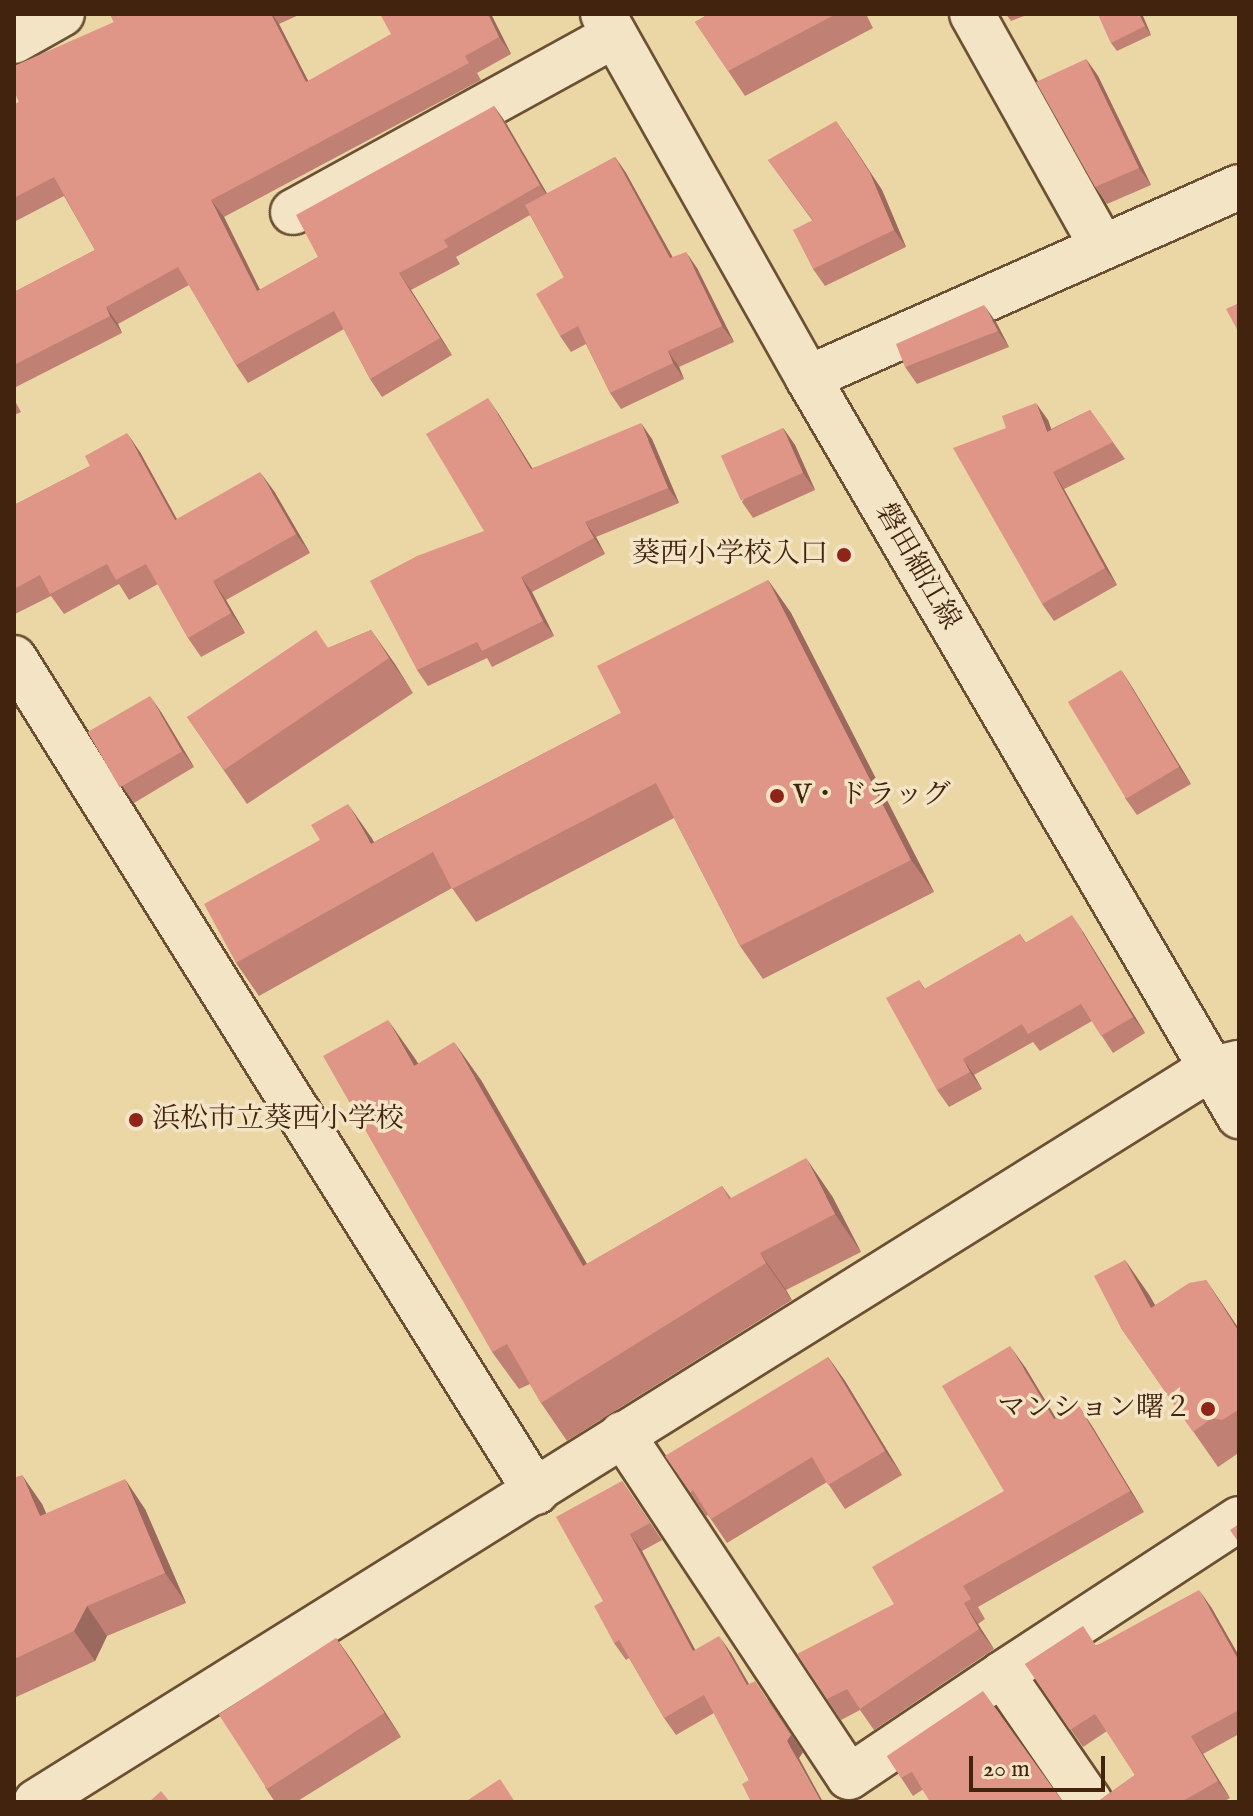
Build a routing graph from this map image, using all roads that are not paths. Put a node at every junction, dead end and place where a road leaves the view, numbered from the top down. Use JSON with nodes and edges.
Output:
{"nodes":[{"id":1,"x":972,"y":14,"type":"edge"},
{"id":2,"x":609,"y":25,"type":"edge"},
{"id":3,"x":1239,"y":187,"type":"edge"},
{"id":4,"x":293,"y":212,"type":"dead end"},
{"id":5,"x":1101,"y":245,"type":"junction"},
{"id":6,"x":808,"y":378,"type":"junction"},
{"id":7,"x":14,"y":658,"type":"edge"},
{"id":8,"x":1224,"y":1067,"type":"edge"},
{"id":9,"x":1239,"y":1116,"type":"edge"},
{"id":10,"x":622,"y":1434,"type":"junction"},
{"id":11,"x":536,"y":1492,"type":"junction"},
{"id":12,"x":1239,"y":1519,"type":"edge"},
{"id":13,"x":1002,"y":1674,"type":"junction"},
{"id":14,"x":36,"y":1802,"type":"edge"},
{"id":15,"x":1090,"y":1802,"type":"edge"}],
"edges":[{"from":1,"to":5,"type":"street"},
{"from":2,"to":4,"type":"street"},
{"from":2,"to":6,"type":"street","name":"磐田細江線"},
{"from":3,"to":5,"type":"street"},
{"from":5,"to":6,"type":"street"},
{"from":6,"to":8,"type":"street","name":"磐田細江線"},
{"from":7,"to":11,"type":"street"},
{"from":8,"to":9,"type":"street","name":"磐田細江線"},
{"from":8,"to":10,"type":"street"},
{"from":10,"to":11,"type":"street"},
{"from":10,"to":13,"type":"street"},
{"from":11,"to":14,"type":"street"},
{"from":12,"to":13,"type":"street"},
{"from":13,"to":15,"type":"street"}]}
